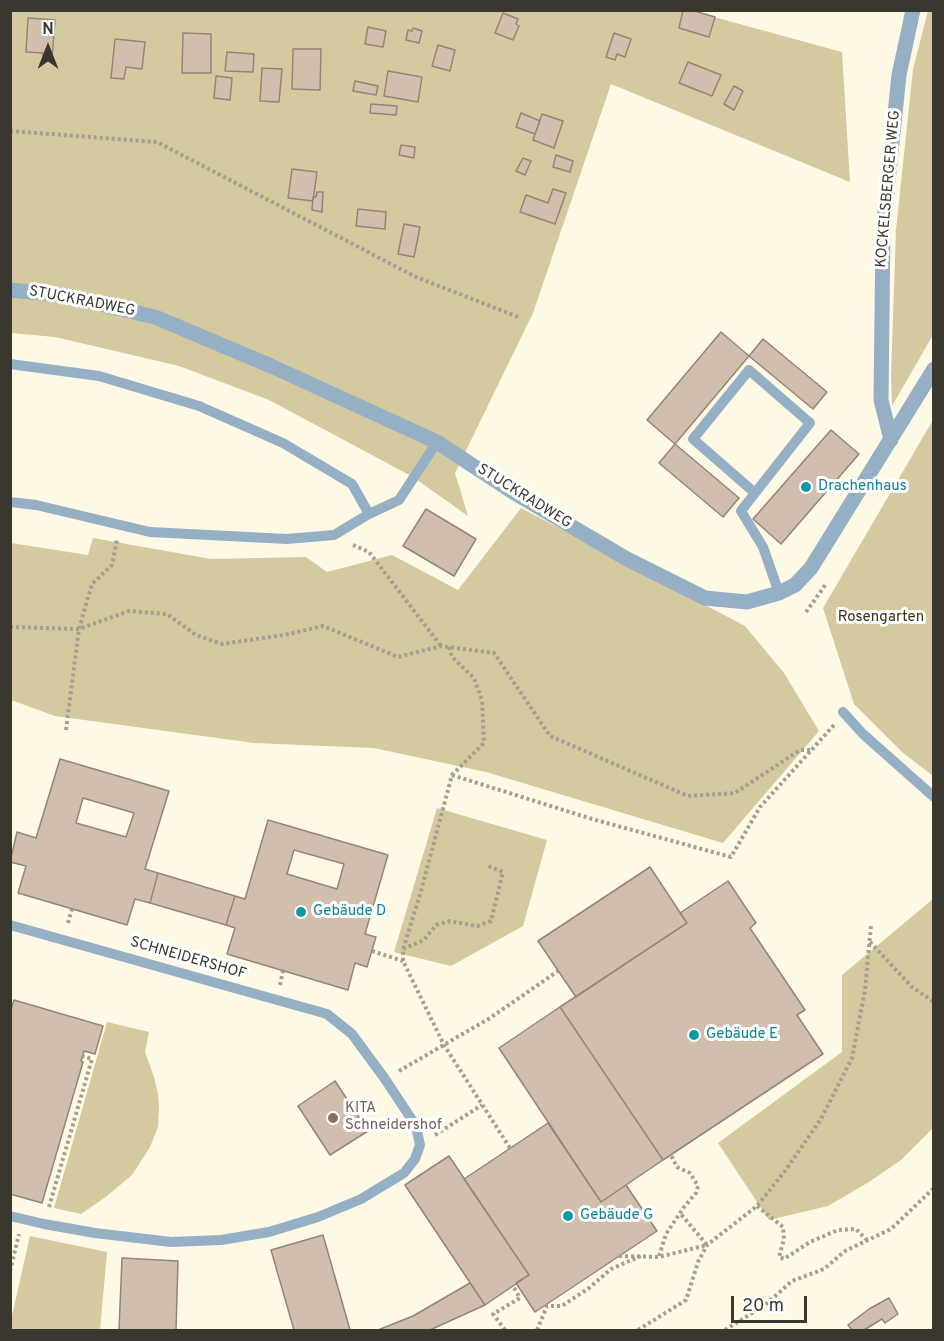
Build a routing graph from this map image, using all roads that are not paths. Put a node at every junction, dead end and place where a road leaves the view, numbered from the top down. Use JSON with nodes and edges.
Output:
{"nodes":[{"id":1,"x":913,"y":10,"type":"edge"},
{"id":2,"x":10,"y":290,"type":"edge"},
{"id":3,"x":10,"y":364,"type":"edge"},
{"id":4,"x":933,"y":369,"type":"edge"},
{"id":5,"x":891,"y":440,"type":"junction"},
{"id":6,"x":437,"y":442,"type":"junction"},
{"id":7,"x":755,"y":493,"type":"junction"},
{"id":8,"x":10,"y":502,"type":"edge"},
{"id":9,"x":369,"y":514,"type":"junction"},
{"id":10,"x":779,"y":593,"type":"junction"},
{"id":11,"x":843,"y":712,"type":"road end"},
{"id":12,"x":933,"y":797,"type":"edge"},
{"id":13,"x":10,"y":925,"type":"edge"},
{"id":14,"x":10,"y":1216,"type":"edge"}],
"edges":[{"from":1,"to":5,"type":"street","name":"KOCKELSBERGER WEG"},
{"from":2,"to":6,"type":"street","name":"STUCKRADWEG"},
{"from":3,"to":9,"type":"lane"},
{"from":4,"to":5,"type":"street","name":"STUCKRADWEG"},
{"from":5,"to":10,"type":"street","name":"STUCKRADWEG"},
{"from":6,"to":9,"type":"lane"},
{"from":6,"to":10,"type":"street","name":"STUCKRADWEG"},
{"from":7,"to":7,"type":"lane"},
{"from":7,"to":10,"type":"lane"},
{"from":8,"to":9,"type":"lane"},
{"from":11,"to":12,"type":"lane"},
{"from":13,"to":14,"type":"lane","name":"SCHNEIDERSHOF"}]}
